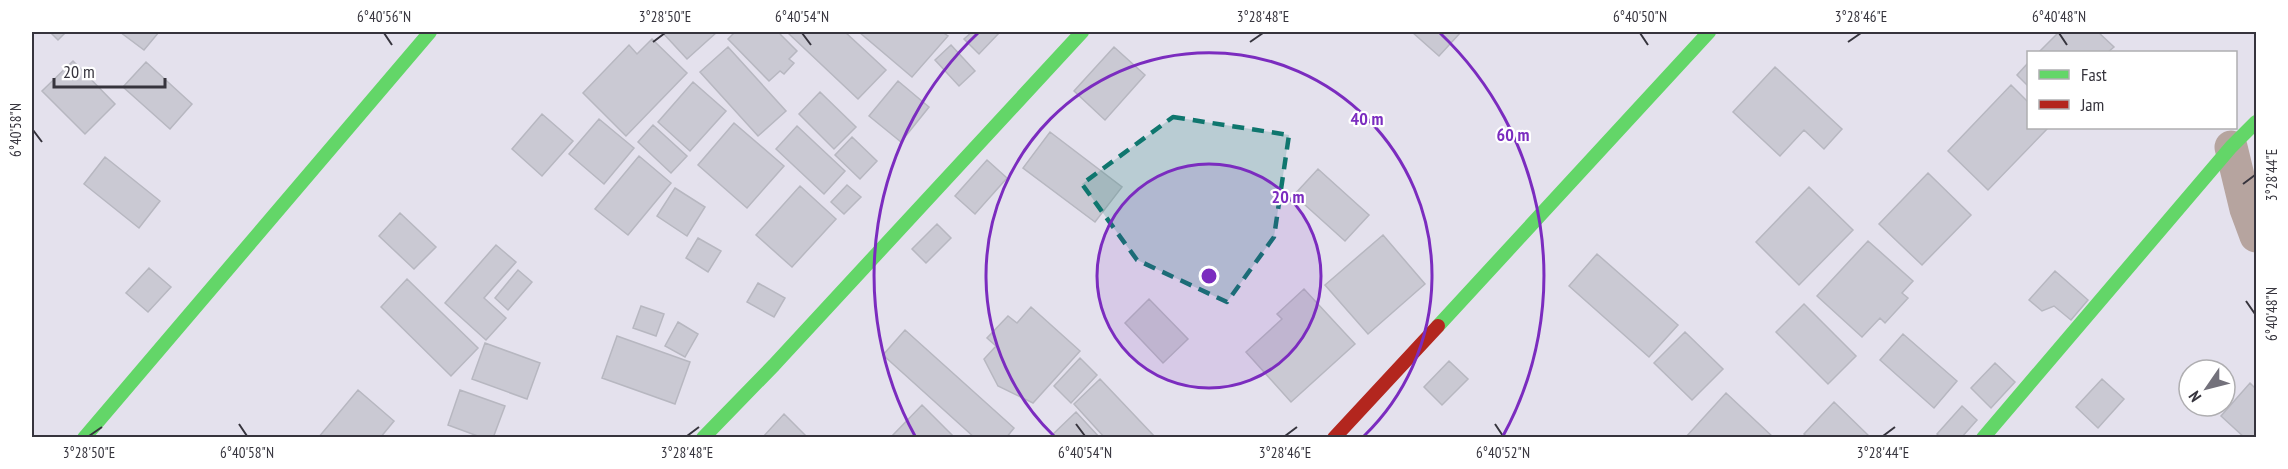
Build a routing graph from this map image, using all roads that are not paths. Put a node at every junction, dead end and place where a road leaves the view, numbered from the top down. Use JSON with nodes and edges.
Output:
{"nodes":[{"id":1,"x":429,"y":32,"type":"edge"},
{"id":2,"x":1082,"y":32,"type":"edge"},
{"id":3,"x":1709,"y":32,"type":"edge"},
{"id":4,"x":2256,"y":122,"type":"edge"},
{"id":5,"x":2231,"y":147,"type":"junction"},
{"id":6,"x":2256,"y":236,"type":"edge"},
{"id":7,"x":84,"y":438,"type":"edge"},
{"id":8,"x":703,"y":438,"type":"edge"},
{"id":9,"x":1334,"y":438,"type":"edge"},
{"id":10,"x":1983,"y":438,"type":"edge"}],
"edges":[{"from":1,"to":7,"type":"street"},
{"from":2,"to":8,"type":"street"},
{"from":3,"to":9,"type":"street"},
{"from":4,"to":5,"type":"street"},
{"from":5,"to":6,"type":"street"},
{"from":5,"to":10,"type":"street"}]}
